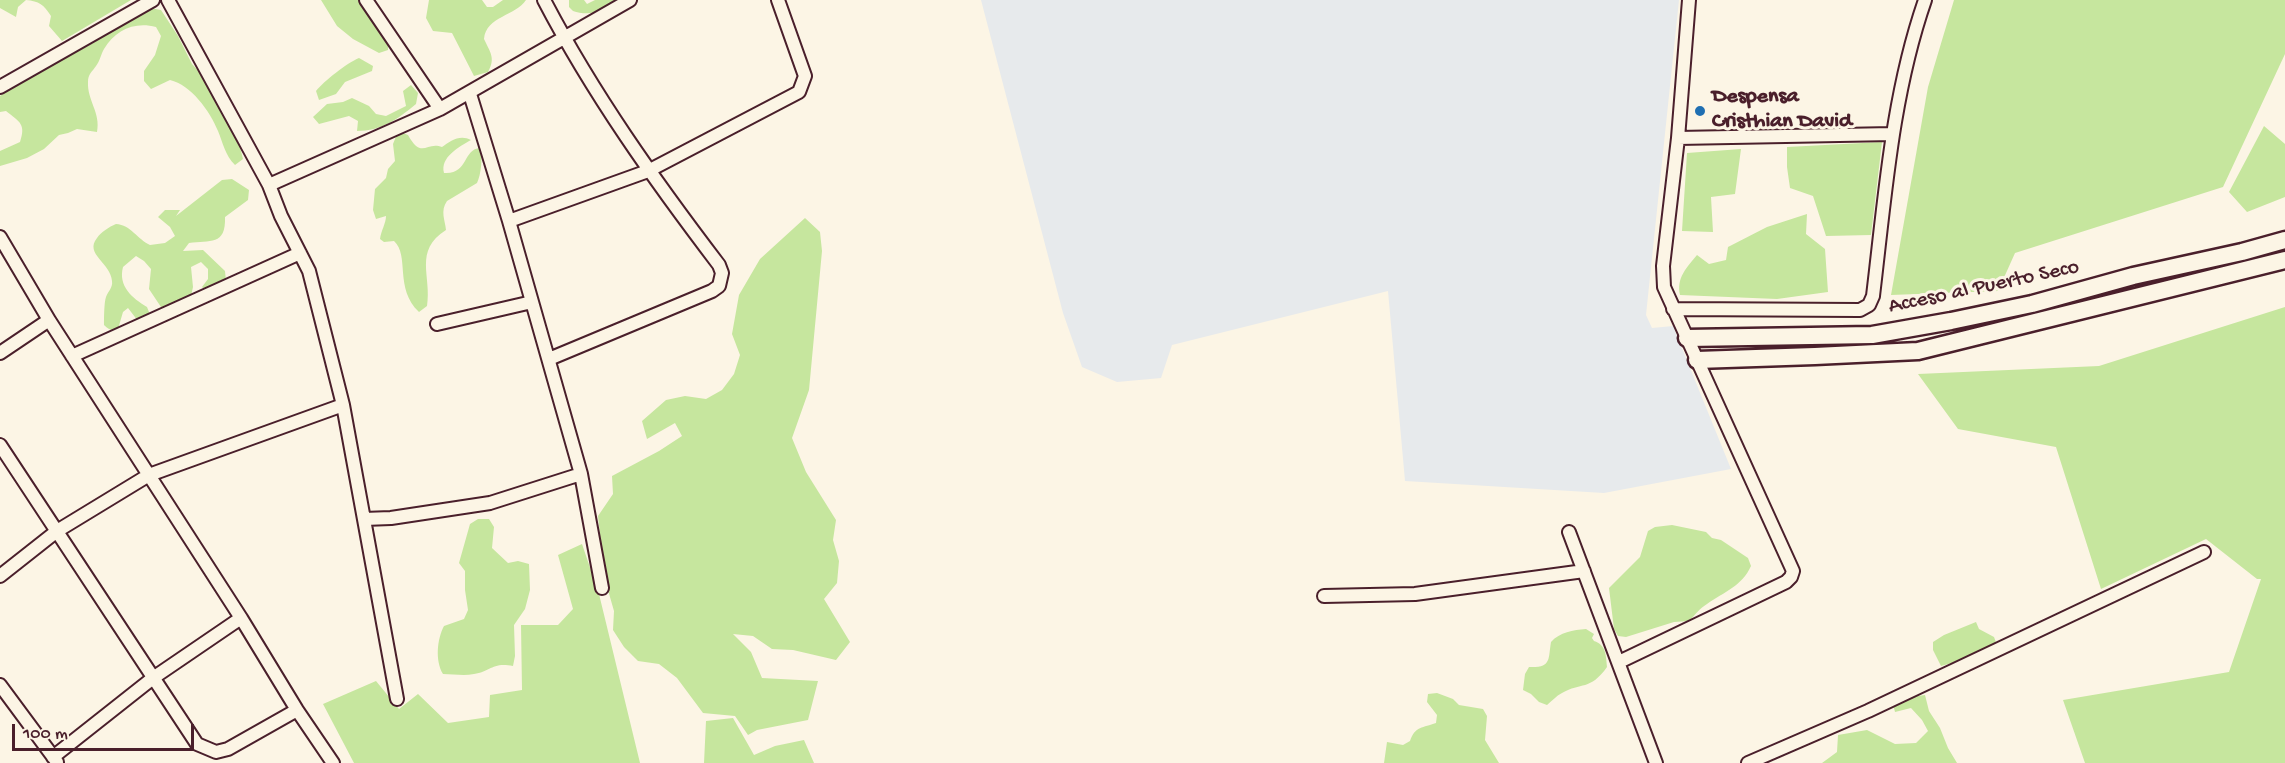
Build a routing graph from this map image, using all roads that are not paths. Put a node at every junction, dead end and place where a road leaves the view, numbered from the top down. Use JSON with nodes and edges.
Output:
{"nodes":[{"id":1,"x":153,"y":0,"type":"edge"},
{"id":2,"x":168,"y":0,"type":"edge"},
{"id":3,"x":366,"y":0,"type":"edge"},
{"id":4,"x":544,"y":0,"type":"edge"},
{"id":5,"x":630,"y":0,"type":"edge"},
{"id":6,"x":778,"y":0,"type":"edge"},
{"id":7,"x":1689,"y":0,"type":"edge"},
{"id":8,"x":1925,"y":0,"type":"edge"},
{"id":9,"x":564,"y":39,"type":"junction"},
{"id":10,"x":0,"y":87,"type":"edge"},
{"id":11,"x":470,"y":94,"type":"junction"},
{"id":12,"x":441,"y":109,"type":"junction"},
{"id":13,"x":1893,"y":134,"type":"junction"},
{"id":14,"x":1678,"y":138,"type":"junction"},
{"id":15,"x":648,"y":171,"type":"junction"},
{"id":16,"x":269,"y":185,"type":"junction"},
{"id":17,"x":509,"y":221,"type":"junction"},
{"id":18,"x":0,"y":237,"type":"edge"},
{"id":19,"x":2285,"y":240,"type":"edge"},
{"id":20,"x":300,"y":253,"type":"junction"},
{"id":21,"x":2285,"y":260,"type":"edge"},
{"id":22,"x":532,"y":302,"type":"junction"},
{"id":23,"x":1673,"y":309,"type":"junction"},
{"id":24,"x":49,"y":320,"type":"junction"},
{"id":25,"x":437,"y":324,"type":"dead end"},
{"id":26,"x":1687,"y":338,"type":"junction"},
{"id":27,"x":0,"y":353,"type":"edge"},
{"id":28,"x":72,"y":356,"type":"junction"},
{"id":29,"x":549,"y":358,"type":"junction"},
{"id":30,"x":1697,"y":360,"type":"junction"},
{"id":31,"x":343,"y":405,"type":"junction"},
{"id":32,"x":0,"y":445,"type":"edge"},
{"id":33,"x":581,"y":474,"type":"junction"},
{"id":34,"x":149,"y":475,"type":"junction"},
{"id":35,"x":364,"y":519,"type":"junction"},
{"id":36,"x":57,"y":531,"type":"junction"},
{"id":37,"x":1569,"y":532,"type":"dead end"},
{"id":38,"x":2204,"y":552,"type":"dead end"},
{"id":39,"x":1584,"y":571,"type":"junction"},
{"id":40,"x":0,"y":576,"type":"edge"},
{"id":41,"x":602,"y":588,"type":"dead end"},
{"id":42,"x":1324,"y":596,"type":"dead end"},
{"id":43,"x":242,"y":618,"type":"junction"},
{"id":44,"x":1619,"y":662,"type":"junction"},
{"id":45,"x":153,"y":678,"type":"junction"},
{"id":46,"x":0,"y":685,"type":"edge"},
{"id":47,"x":397,"y":699,"type":"dead end"},
{"id":48,"x":297,"y":710,"type":"junction"},
{"id":49,"x":55,"y":760,"type":"edge"},
{"id":50,"x":333,"y":763,"type":"edge"},
{"id":51,"x":1656,"y":763,"type":"edge"},
{"id":52,"x":1748,"y":763,"type":"edge"}],
"edges":[{"from":1,"to":10,"type":"street"},
{"from":2,"to":16,"type":"street"},
{"from":3,"to":12,"type":"street"},
{"from":4,"to":9,"type":"street"},
{"from":5,"to":9,"type":"street"},
{"from":6,"to":15,"type":"street"},
{"from":7,"to":14,"type":"street"},
{"from":8,"to":13,"type":"street"},
{"from":9,"to":11,"type":"street"},
{"from":9,"to":15,"type":"street"},
{"from":11,"to":12,"type":"street"},
{"from":11,"to":17,"type":"street"},
{"from":12,"to":16,"type":"street"},
{"from":13,"to":14,"type":"street"},
{"from":13,"to":23,"type":"street"},
{"from":14,"to":23,"type":"street"},
{"from":15,"to":17,"type":"street"},
{"from":15,"to":29,"type":"street"},
{"from":16,"to":20,"type":"street"},
{"from":17,"to":22,"type":"street"},
{"from":18,"to":24,"type":"street"},
{"from":19,"to":26,"type":"main road","name":"Acceso al Puerto Seco"},
{"from":20,"to":28,"type":"street"},
{"from":20,"to":31,"type":"street"},
{"from":21,"to":30,"type":"main road","name":"Acceso al Puerto Seco"},
{"from":22,"to":25,"type":"street"},
{"from":22,"to":29,"type":"street"},
{"from":23,"to":26,"type":"street"},
{"from":24,"to":27,"type":"street"},
{"from":24,"to":28,"type":"street"},
{"from":26,"to":30,"type":"street"},
{"from":28,"to":34,"type":"street"},
{"from":29,"to":33,"type":"street"},
{"from":30,"to":44,"type":"street"},
{"from":31,"to":34,"type":"street"},
{"from":31,"to":35,"type":"street"},
{"from":32,"to":36,"type":"street"},
{"from":33,"to":35,"type":"street"},
{"from":33,"to":41,"type":"street"},
{"from":34,"to":36,"type":"street"},
{"from":34,"to":43,"type":"street"},
{"from":35,"to":47,"type":"street"},
{"from":36,"to":40,"type":"street"},
{"from":36,"to":45,"type":"street"},
{"from":37,"to":39,"type":"street"},
{"from":38,"to":52,"type":"street"},
{"from":39,"to":42,"type":"street"},
{"from":39,"to":44,"type":"street"},
{"from":43,"to":45,"type":"street"},
{"from":43,"to":48,"type":"street"},
{"from":44,"to":51,"type":"street"},
{"from":45,"to":48,"type":"street"},
{"from":45,"to":49,"type":"street"},
{"from":46,"to":49,"type":"street"},
{"from":48,"to":50,"type":"street"}]}
